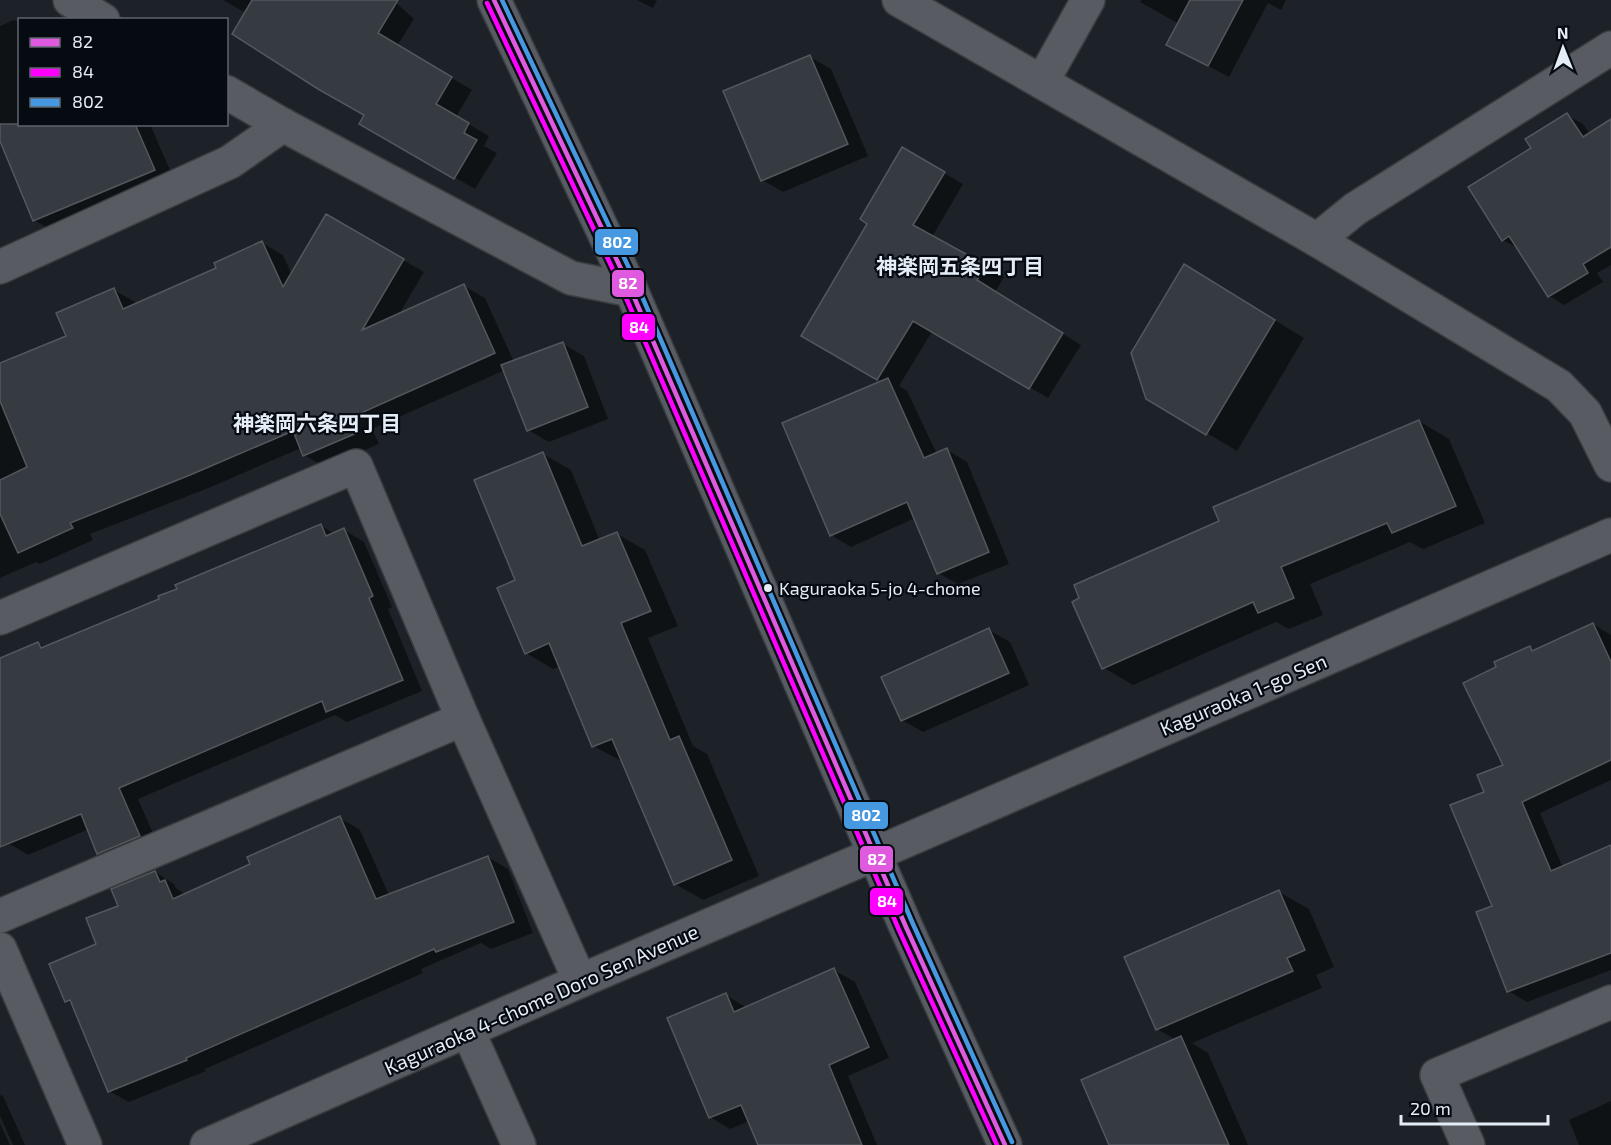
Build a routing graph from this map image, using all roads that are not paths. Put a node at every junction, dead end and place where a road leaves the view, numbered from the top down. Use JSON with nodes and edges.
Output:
{"nodes":[{"id":1,"x":70,"y":0,"type":"edge"},
{"id":2,"x":494,"y":0,"type":"edge"},
{"id":3,"x":898,"y":0,"type":"edge"},
{"id":4,"x":1088,"y":0,"type":"edge"},
{"id":5,"x":100,"y":18,"type":"edge"},
{"id":6,"x":1611,"y":48,"type":"edge"},
{"id":7,"x":1042,"y":82,"type":"junction"},
{"id":8,"x":228,"y":93,"type":"edge"},
{"id":9,"x":283,"y":126,"type":"junction"},
{"id":10,"x":1317,"y":240,"type":"junction"},
{"id":11,"x":0,"y":267,"type":"edge"},
{"id":12,"x":631,"y":290,"type":"junction"},
{"id":13,"x":1611,"y":465,"type":"edge"},
{"id":14,"x":1611,"y":535,"type":"edge"},
{"id":15,"x":0,"y":618,"type":"edge"},
{"id":16,"x":464,"y":719,"type":"junction"},
{"id":17,"x":875,"y":854,"type":"junction"},
{"id":18,"x":0,"y":916,"type":"edge"},
{"id":19,"x":0,"y":949,"type":"edge"},
{"id":20,"x":580,"y":981,"type":"junction"},
{"id":21,"x":1611,"y":1002,"type":"edge"},
{"id":22,"x":468,"y":1031,"type":"junction"},
{"id":23,"x":85,"y":1145,"type":"edge"},
{"id":24,"x":207,"y":1145,"type":"edge"},
{"id":25,"x":519,"y":1145,"type":"edge"},
{"id":26,"x":1005,"y":1145,"type":"edge"},
{"id":27,"x":1468,"y":1145,"type":"edge"}],
"edges":[{"from":1,"to":5,"type":"street"},
{"from":2,"to":12,"type":"street"},
{"from":3,"to":7,"type":"street"},
{"from":4,"to":7,"type":"street"},
{"from":6,"to":10,"type":"street"},
{"from":7,"to":10,"type":"street"},
{"from":8,"to":9,"type":"street"},
{"from":9,"to":11,"type":"street"},
{"from":9,"to":12,"type":"street"},
{"from":10,"to":13,"type":"street"},
{"from":12,"to":17,"type":"street"},
{"from":14,"to":17,"type":"street","name":"Kaguraoka 1-go Sen"},
{"from":15,"to":16,"type":"street"},
{"from":16,"to":18,"type":"street"},
{"from":16,"to":20,"type":"street"},
{"from":17,"to":20,"type":"street","name":"Kaguraoka 4-chome Doro Sen Avenue"},
{"from":17,"to":26,"type":"street"},
{"from":19,"to":23,"type":"street"},
{"from":20,"to":22,"type":"street","name":"Kaguraoka 4-chome Doro Sen Avenue"},
{"from":21,"to":27,"type":"street"},
{"from":22,"to":24,"type":"street","name":"Kaguraoka 4-chome Doro Sen Avenue"},
{"from":22,"to":25,"type":"street"}]}
